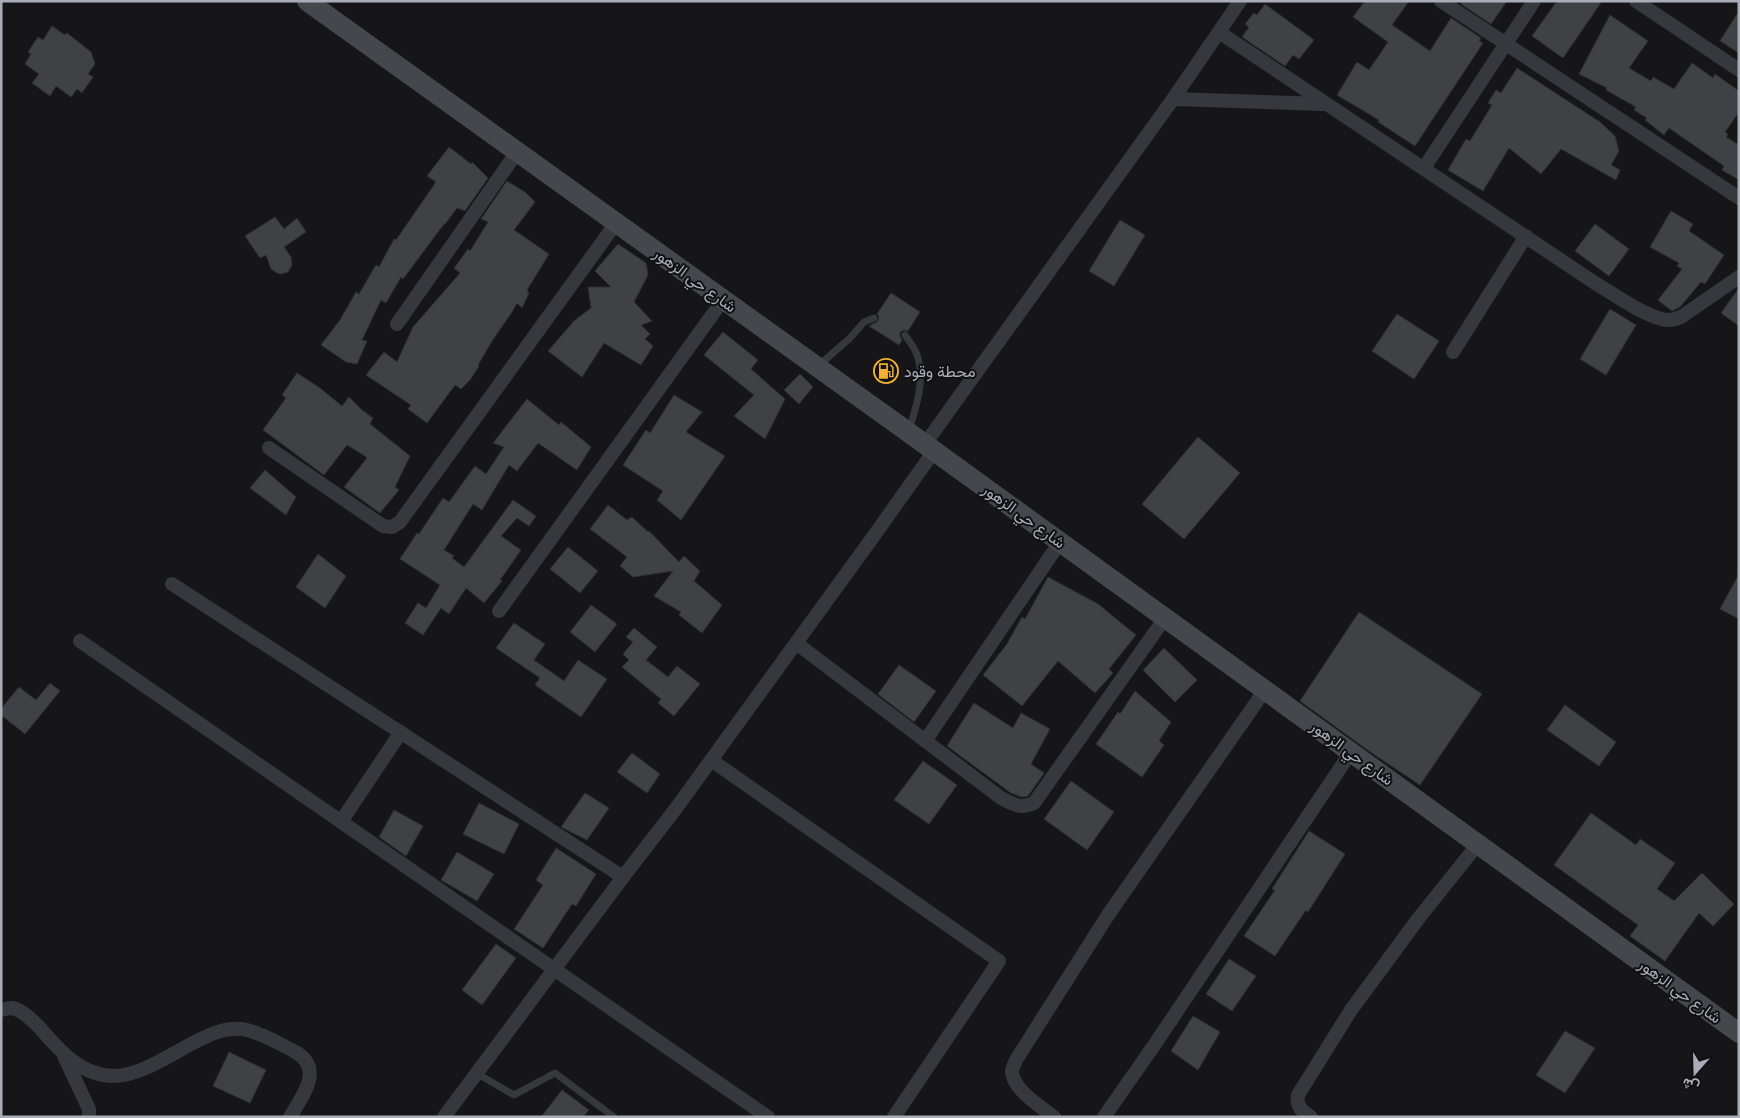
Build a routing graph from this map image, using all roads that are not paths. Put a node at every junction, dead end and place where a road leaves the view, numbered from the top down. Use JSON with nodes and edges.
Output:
{"nodes":[{"id":1,"x":307,"y":1,"type":"edge"},
{"id":2,"x":1240,"y":1,"type":"edge"},
{"id":3,"x":1441,"y":1,"type":"edge"},
{"id":4,"x":1534,"y":1,"type":"edge"},
{"id":5,"x":1636,"y":1,"type":"edge"},
{"id":6,"x":1219,"y":32,"type":"junction"},
{"id":7,"x":1505,"y":43,"type":"junction"},
{"id":8,"x":1739,"y":70,"type":"edge"},
{"id":9,"x":1173,"y":99,"type":"junction"},
{"id":10,"x":1326,"y":104,"type":"junction"},
{"id":11,"x":517,"y":152,"type":"junction"},
{"id":12,"x":1424,"y":168,"type":"junction"},
{"id":13,"x":1739,"y":198,"type":"edge"},
{"id":14,"x":616,"y":223,"type":"junction"},
{"id":15,"x":1526,"y":236,"type":"junction"},
{"id":16,"x":1739,"y":276,"type":"edge"},
{"id":17,"x":723,"y":300,"type":"junction"},
{"id":18,"x":874,"y":318,"type":"dead end"},
{"id":19,"x":396,"y":324,"type":"dead end"},
{"id":20,"x":905,"y":335,"type":"dead end"},
{"id":21,"x":1453,"y":352,"type":"dead end"},
{"id":22,"x":817,"y":367,"type":"junction"},
{"id":23,"x":908,"y":432,"type":"junction"},
{"id":24,"x":929,"y":447,"type":"junction"},
{"id":25,"x":269,"y":448,"type":"dead end"},
{"id":26,"x":1060,"y":542,"type":"junction"},
{"id":27,"x":172,"y":584,"type":"dead end"},
{"id":28,"x":498,"y":611,"type":"dead end"},
{"id":29,"x":1165,"y":618,"type":"junction"},
{"id":30,"x":80,"y":640,"type":"dead end"},
{"id":31,"x":796,"y":643,"type":"junction"},
{"id":32,"x":1265,"y":690,"type":"junction"},
{"id":33,"x":401,"y":732,"type":"junction"},
{"id":34,"x":925,"y":741,"type":"junction"},
{"id":35,"x":1351,"y":752,"type":"junction"},
{"id":36,"x":711,"y":760,"type":"junction"},
{"id":37,"x":342,"y":820,"type":"junction"},
{"id":38,"x":1478,"y":844,"type":"junction"},
{"id":39,"x":623,"y":877,"type":"junction"},
{"id":40,"x":553,"y":969,"type":"junction"},
{"id":41,"x":1,"y":1010,"type":"edge"},
{"id":42,"x":1739,"y":1033,"type":"edge"},
{"id":43,"x":64,"y":1056,"type":"junction"},
{"id":44,"x":476,"y":1073,"type":"junction"},
{"id":45,"x":89,"y":1117,"type":"edge"},
{"id":46,"x":290,"y":1117,"type":"edge"},
{"id":47,"x":444,"y":1117,"type":"edge"},
{"id":48,"x":614,"y":1117,"type":"edge"},
{"id":49,"x":768,"y":1117,"type":"edge"},
{"id":50,"x":894,"y":1117,"type":"edge"},
{"id":51,"x":1054,"y":1117,"type":"edge"},
{"id":52,"x":1104,"y":1117,"type":"edge"},
{"id":53,"x":1311,"y":1117,"type":"edge"}],
"edges":[{"from":1,"to":11,"type":"street","name":"شارع حي الزهور"},
{"from":2,"to":6,"type":"street"},
{"from":3,"to":7,"type":"street"},
{"from":4,"to":7,"type":"street"},
{"from":5,"to":8,"type":"street"},
{"from":6,"to":9,"type":"street"},
{"from":6,"to":10,"type":"street"},
{"from":7,"to":12,"type":"street"},
{"from":7,"to":13,"type":"street"},
{"from":9,"to":10,"type":"street"},
{"from":9,"to":24,"type":"street"},
{"from":10,"to":12,"type":"street"},
{"from":11,"to":14,"type":"street","name":"شارع حي الزهور"},
{"from":11,"to":19,"type":"street"},
{"from":12,"to":15,"type":"street"},
{"from":14,"to":17,"type":"street","name":"شارع حي الزهور"},
{"from":14,"to":25,"type":"street"},
{"from":15,"to":16,"type":"street"},
{"from":15,"to":21,"type":"street"},
{"from":17,"to":22,"type":"street","name":"شارع حي الزهور"},
{"from":17,"to":28,"type":"street"},
{"from":18,"to":22,"type":"lane"},
{"from":20,"to":23,"type":"lane"},
{"from":22,"to":23,"type":"street","name":"شارع حي الزهور"},
{"from":23,"to":24,"type":"street","name":"شارع حي الزهور"},
{"from":24,"to":26,"type":"street","name":"شارع حي الزهور"},
{"from":24,"to":31,"type":"street"},
{"from":26,"to":29,"type":"street","name":"شارع حي الزهور"},
{"from":26,"to":34,"type":"street"},
{"from":27,"to":33,"type":"street"},
{"from":29,"to":32,"type":"street","name":"شارع حي الزهور"},
{"from":29,"to":34,"type":"street"},
{"from":30,"to":37,"type":"street"},
{"from":31,"to":34,"type":"street"},
{"from":31,"to":36,"type":"street"},
{"from":32,"to":35,"type":"street","name":"شارع حي الزهور"},
{"from":32,"to":51,"type":"street"},
{"from":33,"to":37,"type":"street"},
{"from":33,"to":39,"type":"street"},
{"from":35,"to":38,"type":"street","name":"شارع حي الزهور"},
{"from":35,"to":52,"type":"street"},
{"from":36,"to":39,"type":"street"},
{"from":36,"to":50,"type":"street"},
{"from":37,"to":40,"type":"street"},
{"from":38,"to":42,"type":"street","name":"شارع حي الزهور"},
{"from":38,"to":53,"type":"street"},
{"from":39,"to":40,"type":"street"},
{"from":40,"to":44,"type":"street"},
{"from":40,"to":49,"type":"street"},
{"from":41,"to":43,"type":"street"},
{"from":43,"to":45,"type":"street"},
{"from":43,"to":46,"type":"street"},
{"from":44,"to":47,"type":"street"},
{"from":44,"to":48,"type":"lane"}]}
